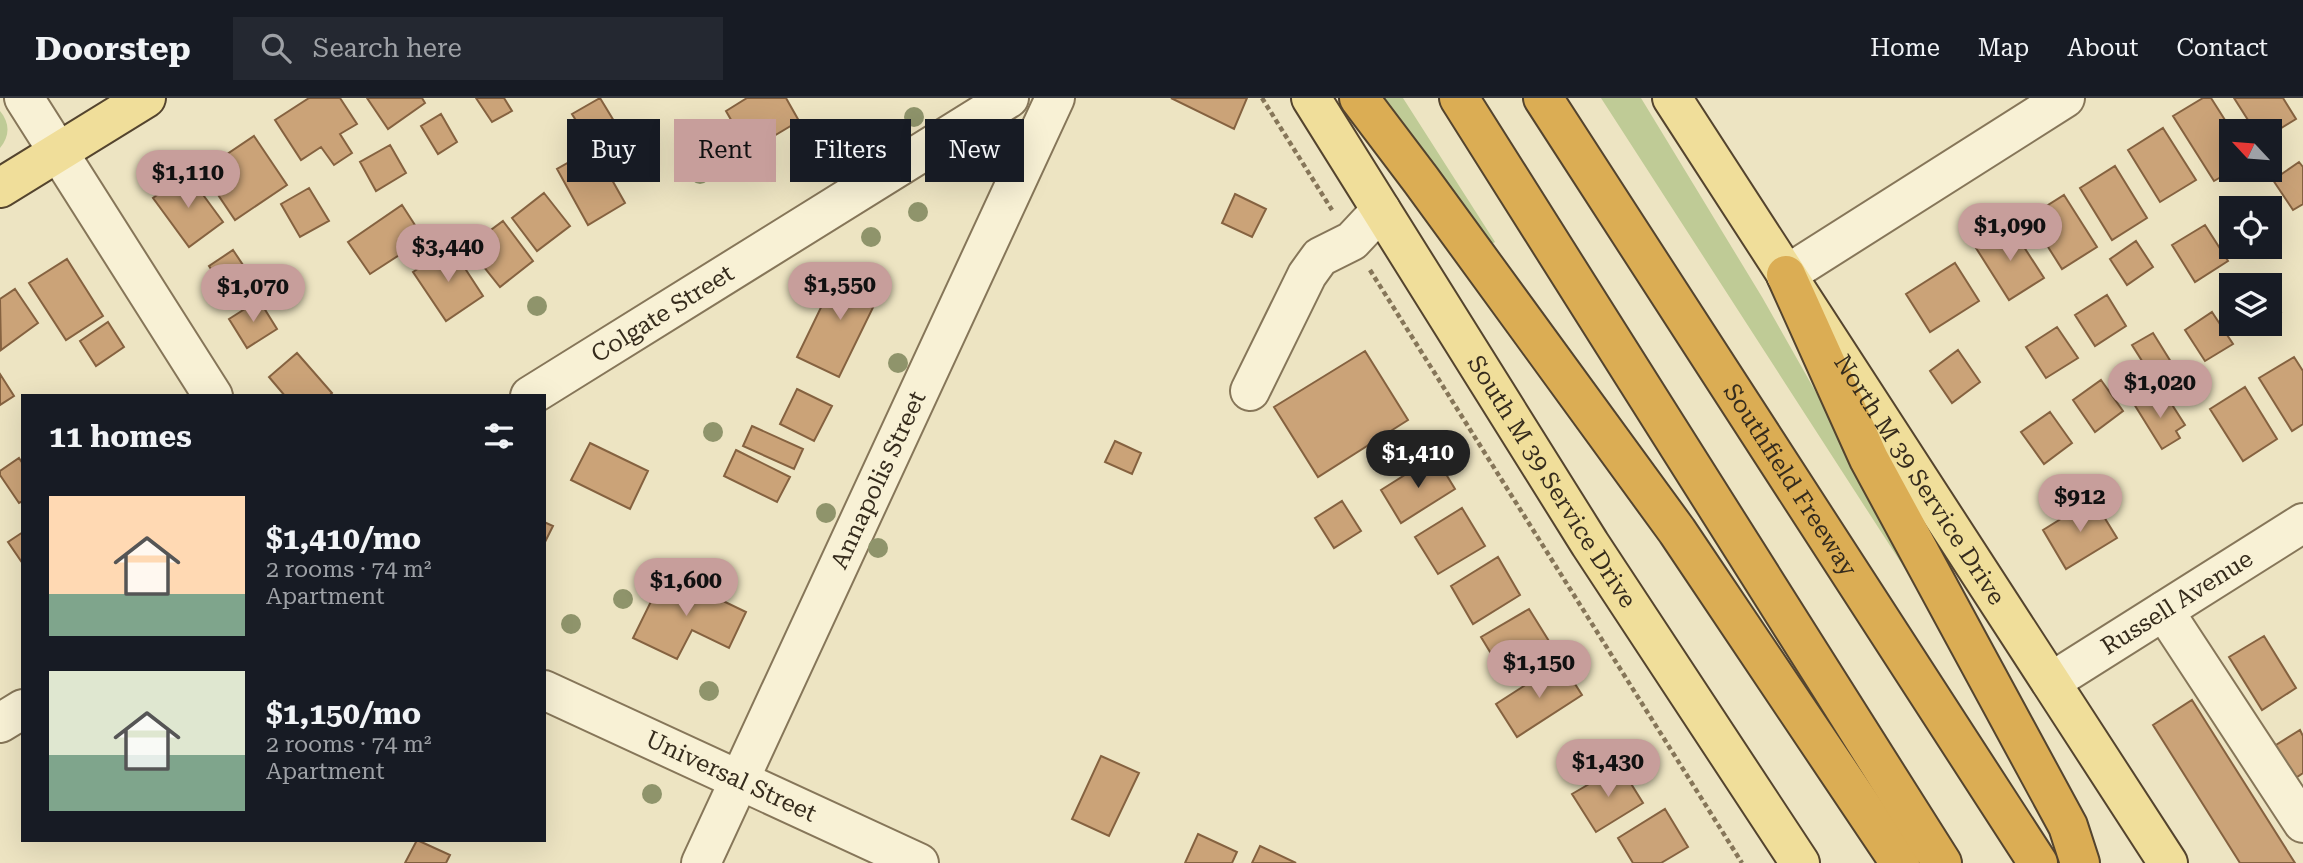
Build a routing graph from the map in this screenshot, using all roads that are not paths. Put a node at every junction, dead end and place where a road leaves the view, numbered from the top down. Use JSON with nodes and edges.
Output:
{"nodes":[{"id":1,"x":24,"y":98,"type":"edge"},
{"id":2,"x":146,"y":98,"type":"edge"},
{"id":3,"x":1009,"y":98,"type":"edge"},
{"id":4,"x":1055,"y":98,"type":"edge"},
{"id":5,"x":1311,"y":98,"type":"edge"},
{"id":6,"x":1359,"y":98,"type":"edge"},
{"id":7,"x":1459,"y":98,"type":"edge"},
{"id":8,"x":1543,"y":98,"type":"edge"},
{"id":9,"x":1672,"y":98,"type":"edge"},
{"id":10,"x":2065,"y":98,"type":"edge"},
{"id":11,"x":58,"y":152,"type":"junction"},
{"id":12,"x":0,"y":188,"type":"edge"},
{"id":13,"x":1381,"y":210,"type":"junction"},
{"id":14,"x":1786,"y":275,"type":"junction"},
{"id":15,"x":1250,"y":391,"type":"dead end"},
{"id":16,"x":211,"y":394,"type":"edge"},
{"id":17,"x":533,"y":394,"type":"edge"},
{"id":18,"x":2303,"y":523,"type":"edge"},
{"id":19,"x":2164,"y":611,"type":"junction"},
{"id":20,"x":2051,"y":682,"type":"junction"},
{"id":21,"x":546,"y":691,"type":"edge"},
{"id":22,"x":21,"y":710,"type":"edge"},
{"id":23,"x":0,"y":723,"type":"edge"},
{"id":24,"x":739,"y":781,"type":"junction"},
{"id":25,"x":2303,"y":822,"type":"edge"},
{"id":26,"x":701,"y":863,"type":"edge"},
{"id":27,"x":919,"y":863,"type":"edge"},
{"id":28,"x":1800,"y":863,"type":"edge"},
{"id":29,"x":1900,"y":863,"type":"edge"},
{"id":30,"x":1942,"y":863,"type":"edge"},
{"id":31,"x":2038,"y":863,"type":"edge"},
{"id":32,"x":2080,"y":863,"type":"edge"},
{"id":33,"x":2168,"y":863,"type":"edge"}],
"edges":[{"from":1,"to":11,"type":"street"},
{"from":2,"to":11,"type":"main road"},
{"from":3,"to":17,"type":"street","name":"Colgate Street"},
{"from":4,"to":24,"type":"street","name":"Annapolis Street"},
{"from":5,"to":13,"type":"main road","name":"South M 39 Service Drive"},
{"from":6,"to":29,"type":"highway"},
{"from":7,"to":30,"type":"highway"},
{"from":8,"to":31,"type":"highway","name":"Southfield Freeway"},
{"from":9,"to":14,"type":"main road","name":"North M 39 Service Drive"},
{"from":10,"to":14,"type":"street"},
{"from":11,"to":12,"type":"main road"},
{"from":11,"to":16,"type":"street"},
{"from":13,"to":15,"type":"street"},
{"from":13,"to":28,"type":"main road","name":"South M 39 Service Drive"},
{"from":14,"to":20,"type":"main road","name":"North M 39 Service Drive"},
{"from":14,"to":32,"type":"highway"},
{"from":18,"to":19,"type":"street","name":"Russell Avenue"},
{"from":19,"to":20,"type":"street","name":"Russell Avenue"},
{"from":19,"to":25,"type":"street"},
{"from":20,"to":33,"type":"main road","name":"North M 39 Service Drive"},
{"from":21,"to":24,"type":"street","name":"Universal Street"},
{"from":22,"to":23,"type":"street"},
{"from":24,"to":26,"type":"street","name":"Annapolis Street"},
{"from":24,"to":27,"type":"street","name":"Universal Street"}]}
